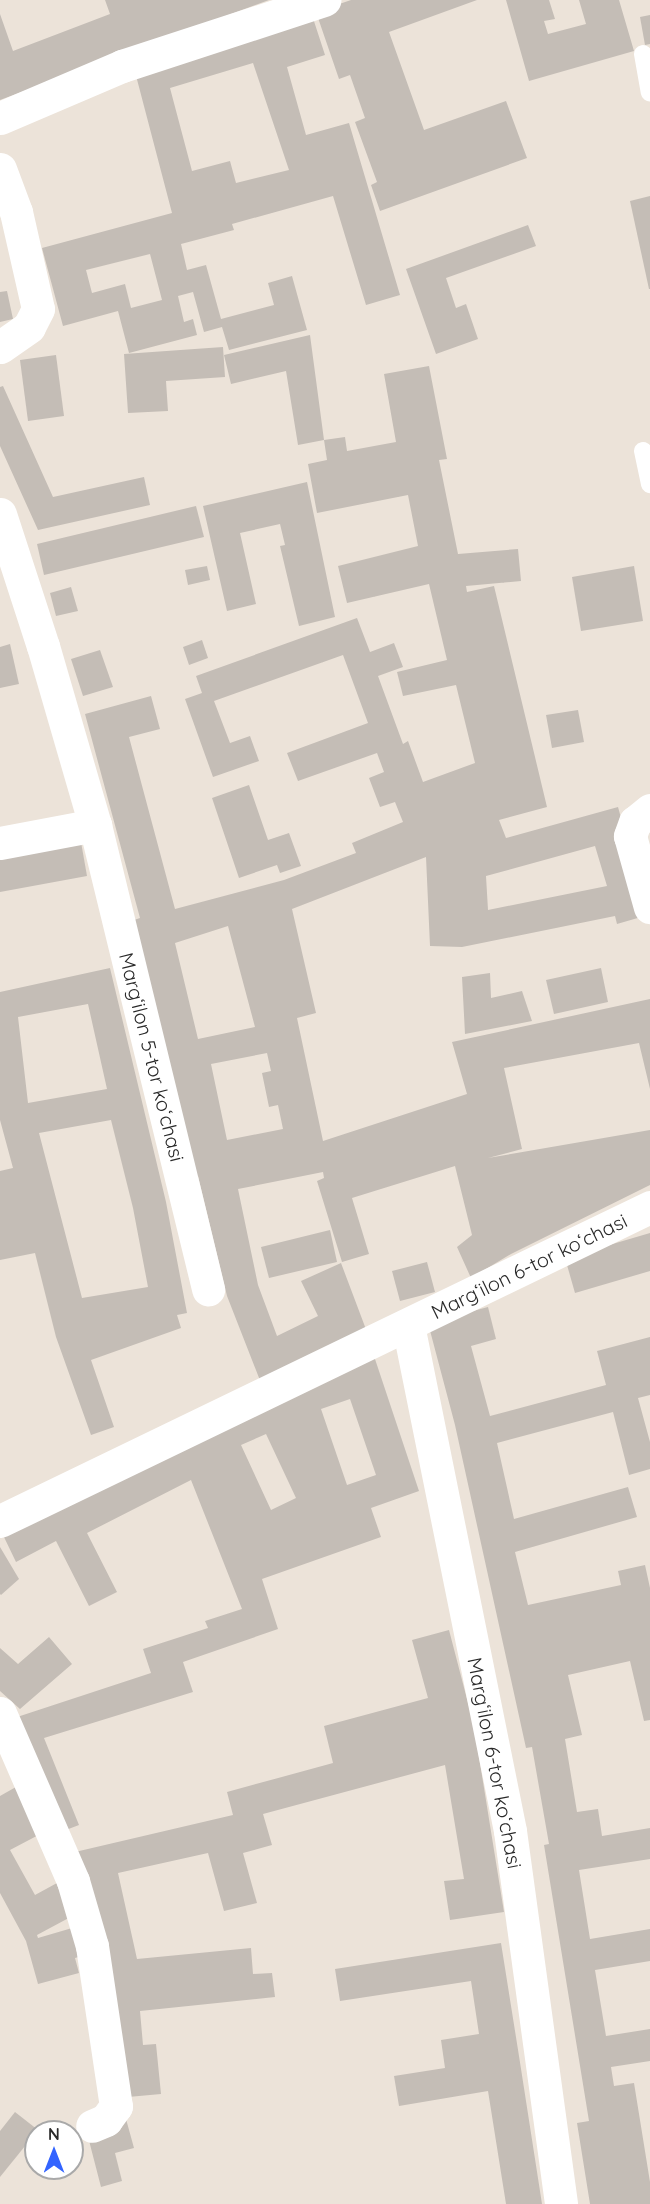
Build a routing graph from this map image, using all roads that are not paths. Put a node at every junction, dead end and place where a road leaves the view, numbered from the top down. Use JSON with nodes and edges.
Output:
{"nodes":[{"id":1,"x":324,"y":0,"type":"edge"},
{"id":2,"x":642,"y":54,"type":"dead end"},
{"id":3,"x":650,"y":92,"type":"edge"},
{"id":4,"x":0,"y":118,"type":"edge"},
{"id":5,"x":0,"y":169,"type":"edge"},
{"id":6,"x":0,"y":347,"type":"edge"},
{"id":7,"x":643,"y":451,"type":"dead end"},
{"id":8,"x":650,"y":484,"type":"edge"},
{"id":9,"x":0,"y":514,"type":"edge"},
{"id":10,"x":650,"y":810,"type":"edge"},
{"id":11,"x":95,"y":825,"type":"junction"},
{"id":12,"x":0,"y":843,"type":"edge"},
{"id":13,"x":650,"y":906,"type":"edge"},
{"id":14,"x":650,"y":1207,"type":"edge"},
{"id":15,"x":208,"y":1289,"type":"dead end"},
{"id":16,"x":408,"y":1325,"type":"junction"},
{"id":17,"x":0,"y":1521,"type":"edge"},
{"id":18,"x":0,"y":1713,"type":"edge"},
{"id":19,"x":92,"y":2126,"type":"dead end"},
{"id":20,"x":561,"y":2204,"type":"edge"}],
"edges":[{"from":1,"to":4,"type":"street"},
{"from":2,"to":3,"type":"lane"},
{"from":5,"to":6,"type":"street"},
{"from":7,"to":8,"type":"lane"},
{"from":9,"to":11,"type":"street","name":"Margʻilon 5-tor koʻchasi"},
{"from":10,"to":13,"type":"street"},
{"from":11,"to":12,"type":"street"},
{"from":11,"to":15,"type":"street","name":"Margʻilon 5-tor koʻchasi"},
{"from":14,"to":16,"type":"street","name":"Margʻilon 6-tor koʻchasi"},
{"from":16,"to":17,"type":"street","name":"Margʻilon 6-tor koʻchasi"},
{"from":16,"to":20,"type":"street","name":"Margʻilon 6-tor koʻchasi"},
{"from":18,"to":19,"type":"street"}]}
